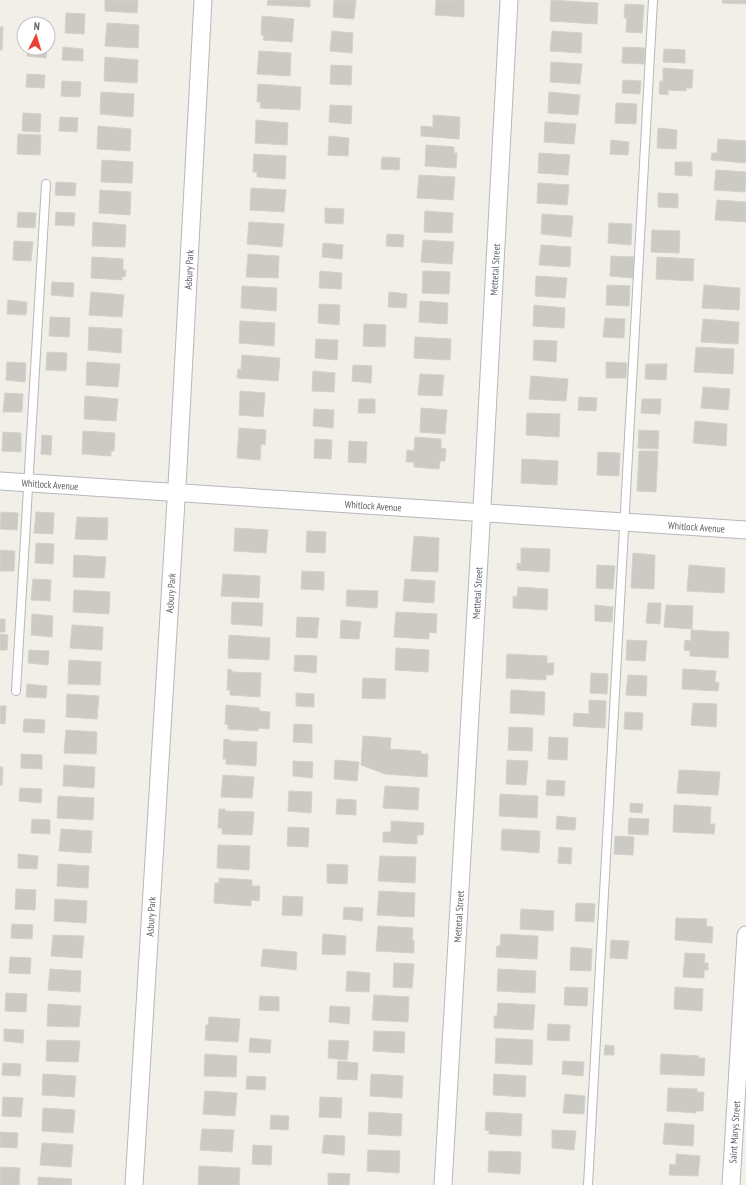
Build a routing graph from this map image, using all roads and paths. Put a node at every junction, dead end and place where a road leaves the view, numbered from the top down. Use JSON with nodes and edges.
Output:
{"nodes":[{"id":1,"x":203,"y":0,"type":"edge"},
{"id":2,"x":509,"y":0,"type":"edge"},
{"id":3,"x":653,"y":0,"type":"edge"},
{"id":4,"x":46,"y":184,"type":"dead end"},
{"id":5,"x":0,"y":481,"type":"edge"},
{"id":6,"x":28,"y":482,"type":"junction"},
{"id":7,"x":176,"y":493,"type":"junction"},
{"id":8,"x":482,"y":512,"type":"junction"},
{"id":9,"x":624,"y":522,"type":"junction"},
{"id":10,"x":746,"y":530,"type":"edge"},
{"id":11,"x":16,"y":691,"type":"dead end"},
{"id":12,"x":746,"y":935,"type":"edge"},
{"id":13,"x":134,"y":1185,"type":"edge"},
{"id":14,"x":442,"y":1185,"type":"edge"},
{"id":15,"x":588,"y":1185,"type":"edge"},
{"id":16,"x":731,"y":1185,"type":"edge"}],
"edges":[{"from":1,"to":7,"type":"street","name":"Asbury Park"},
{"from":2,"to":8,"type":"street","name":"Mettetal Street"},
{"from":3,"to":9,"type":"lane"},
{"from":4,"to":6,"type":"lane"},
{"from":5,"to":6,"type":"street","name":"Whitlock Avenue"},
{"from":6,"to":7,"type":"street","name":"Whitlock Avenue"},
{"from":6,"to":11,"type":"lane"},
{"from":7,"to":8,"type":"street","name":"Whitlock Avenue"},
{"from":7,"to":13,"type":"street","name":"Asbury Park"},
{"from":8,"to":9,"type":"street","name":"Whitlock Avenue"},
{"from":8,"to":14,"type":"street","name":"Mettetal Street"},
{"from":9,"to":10,"type":"street","name":"Whitlock Avenue"},
{"from":9,"to":15,"type":"lane"},
{"from":12,"to":16,"type":"street","name":"Saint Marys Street"}]}
